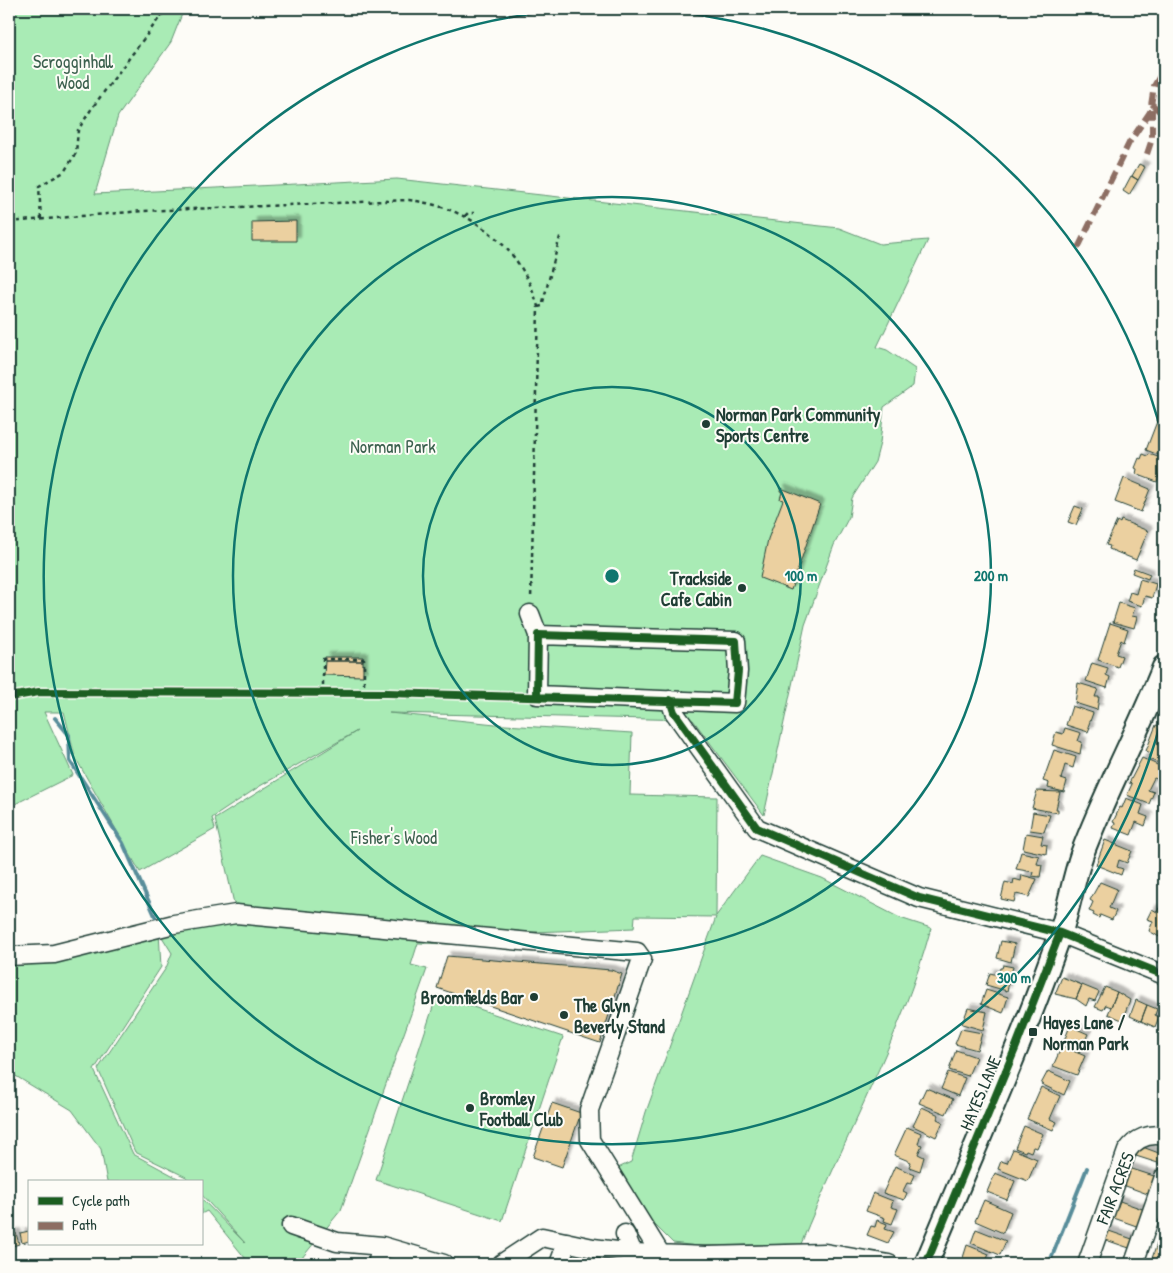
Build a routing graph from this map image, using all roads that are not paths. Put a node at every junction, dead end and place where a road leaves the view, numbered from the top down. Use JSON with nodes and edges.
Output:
{"nodes":[{"id":1,"x":530,"y":614,"type":"road end"},
{"id":2,"x":538,"y":635,"type":"junction"},
{"id":3,"x":1164,"y":667,"type":"edge"},
{"id":4,"x":670,"y":700,"type":"junction"},
{"id":5,"x":1060,"y":933,"type":"junction"},
{"id":6,"x":9,"y":956,"type":"edge"},
{"id":7,"x":1164,"y":975,"type":"edge"},
{"id":8,"x":1164,"y":1136,"type":"edge"},
{"id":9,"x":1164,"y":1177,"type":"edge"},
{"id":10,"x":291,"y":1226,"type":"dead end"},
{"id":11,"x":625,"y":1234,"type":"dead end"},
{"id":12,"x":567,"y":1242,"type":"junction"},
{"id":13,"x":382,"y":1246,"type":"junction"},
{"id":14,"x":633,"y":1253,"type":"junction"},
{"id":15,"x":666,"y":1257,"type":"edge"},
{"id":16,"x":1134,"y":1263,"type":"dead end"},
{"id":17,"x":377,"y":1264,"type":"edge"},
{"id":18,"x":444,"y":1264,"type":"edge"},
{"id":19,"x":501,"y":1264,"type":"edge"},
{"id":20,"x":559,"y":1264,"type":"edge"},
{"id":21,"x":890,"y":1264,"type":"edge"},
{"id":22,"x":926,"y":1264,"type":"edge"},
{"id":23,"x":1087,"y":1264,"type":"edge"}],
"edges":[{"from":1,"to":2,"type":"street"},
{"from":2,"to":4,"type":"street"},
{"from":2,"to":4,"type":"street"},
{"from":3,"to":5,"type":"main road","name":"HAYES LANE"},
{"from":4,"to":5,"type":"street"},
{"from":5,"to":7,"type":"street"},
{"from":5,"to":22,"type":"main road","name":"HAYES LANE"},
{"from":6,"to":15,"type":"street"},
{"from":8,"to":23,"type":"street","name":"FAIR ACRES"},
{"from":9,"to":16,"type":"street"},
{"from":10,"to":13,"type":"street"},
{"from":11,"to":14,"type":"street"},
{"from":12,"to":14,"type":"street"},
{"from":12,"to":19,"type":"street"},
{"from":12,"to":20,"type":"street"},
{"from":13,"to":17,"type":"street"},
{"from":13,"to":18,"type":"street"},
{"from":14,"to":15,"type":"street"},
{"from":15,"to":21,"type":"street"}]}
